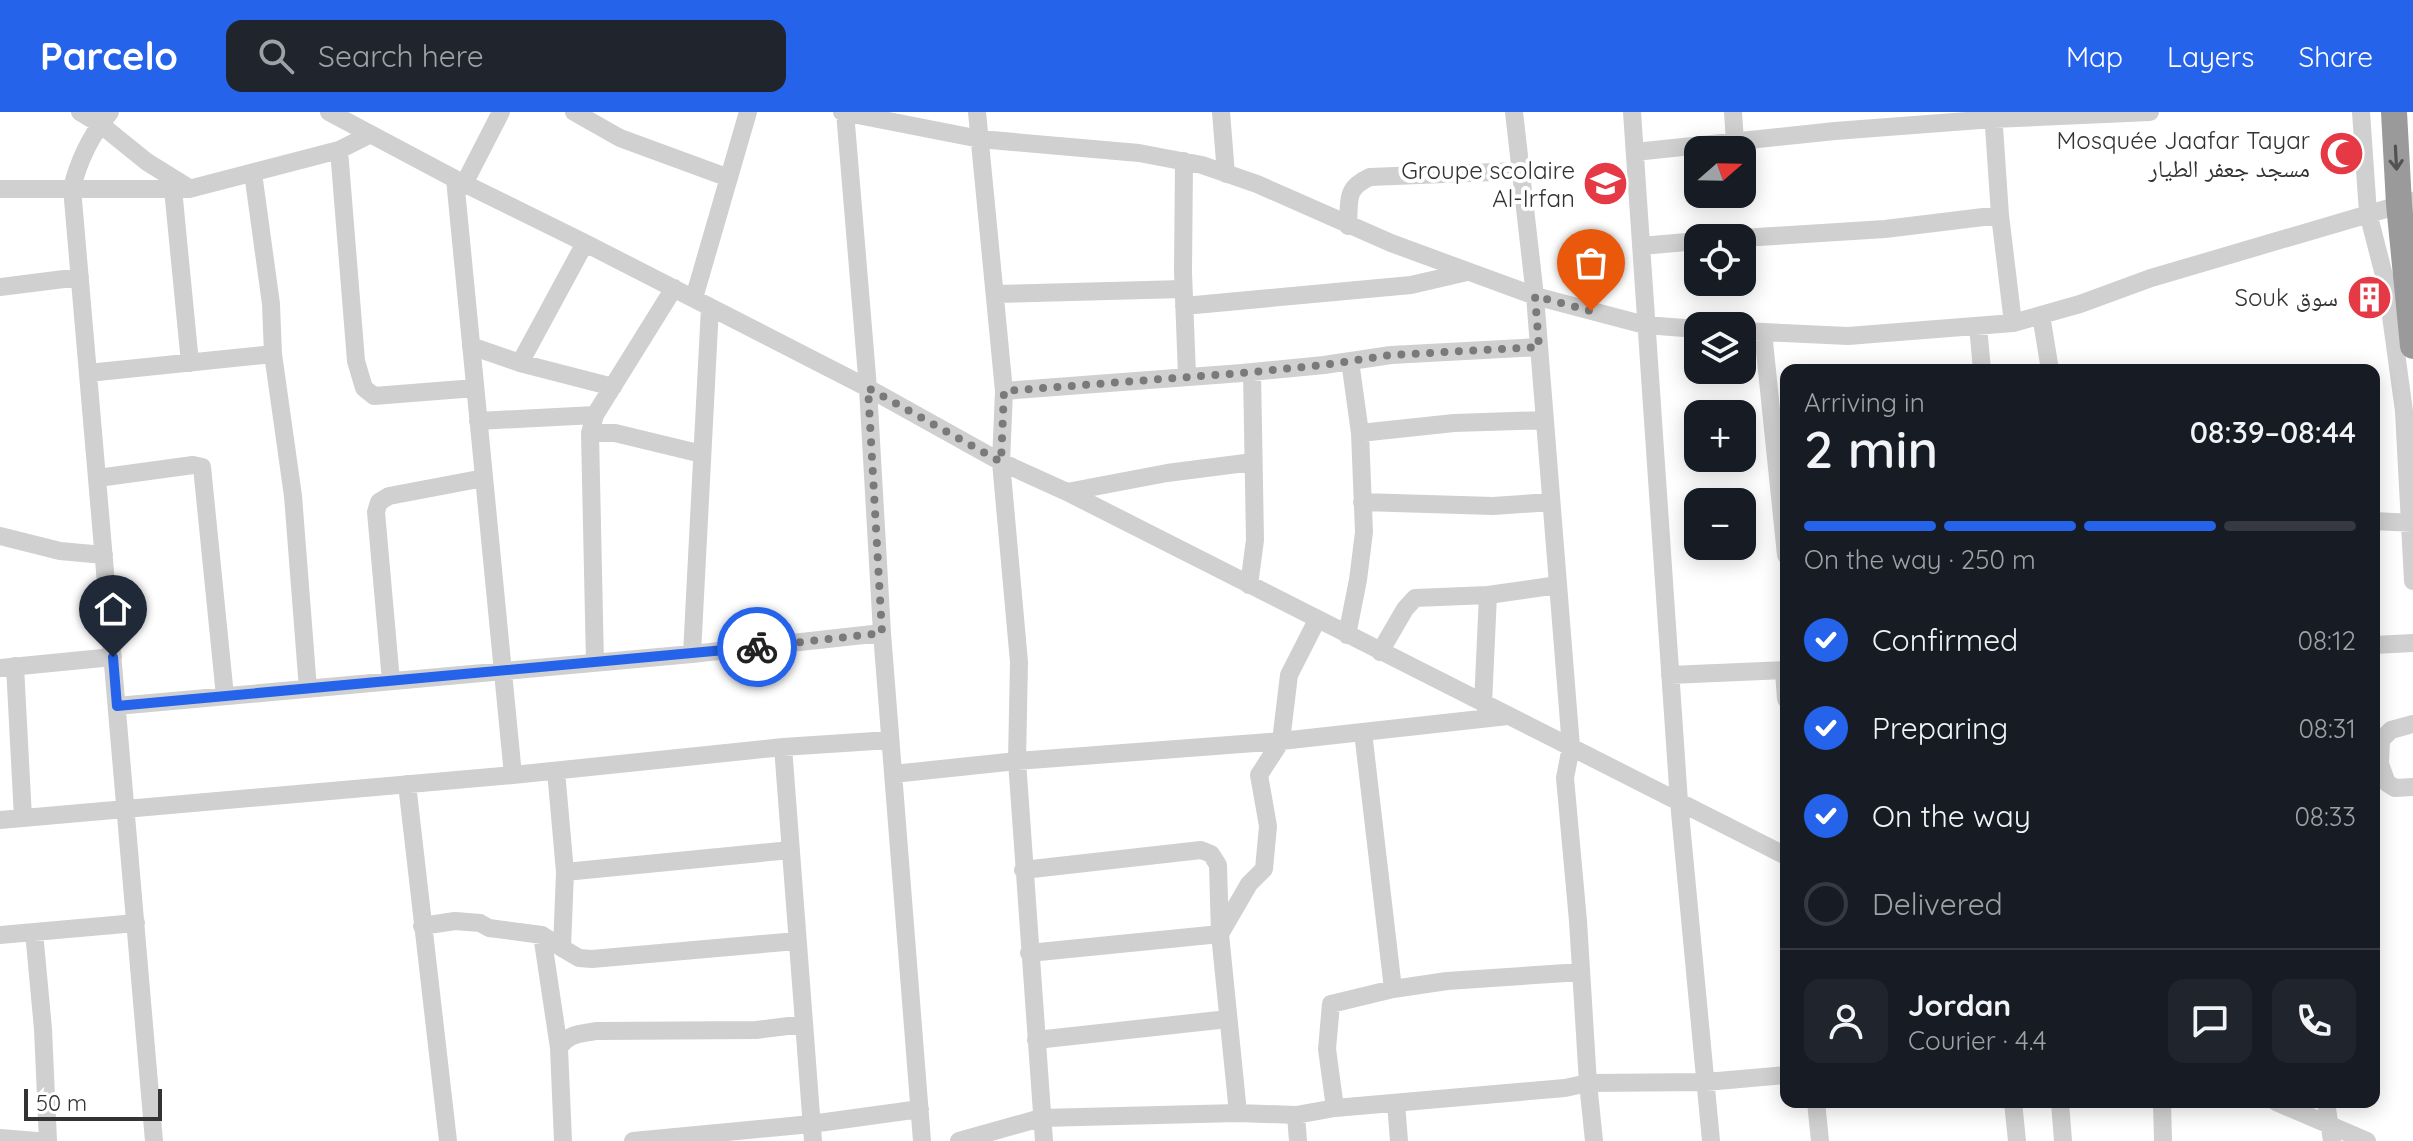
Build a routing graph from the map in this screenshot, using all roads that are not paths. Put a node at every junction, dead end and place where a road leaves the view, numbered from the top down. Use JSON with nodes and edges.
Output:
{"nodes":[{"id":1,"x":80,"y":112,"type":"edge"},
{"id":2,"x":329,"y":112,"type":"edge"},
{"id":3,"x":501,"y":112,"type":"edge"},
{"id":4,"x":574,"y":112,"type":"edge"},
{"id":5,"x":748,"y":112,"type":"edge"},
{"id":6,"x":844,"y":112,"type":"edge"},
{"id":7,"x":977,"y":112,"type":"edge"},
{"id":8,"x":1221,"y":112,"type":"edge"},
{"id":9,"x":1514,"y":112,"type":"edge"},
{"id":10,"x":1632,"y":112,"type":"edge"},
{"id":11,"x":1733,"y":112,"type":"edge"},
{"id":12,"x":2150,"y":112,"type":"edge"},
{"id":13,"x":2361,"y":112,"type":"edge"},
{"id":14,"x":2394,"y":112,"type":"edge"},
{"id":15,"x":2089,"y":114,"type":"edge"},
{"id":16,"x":1993,"y":116,"type":"edge"},
{"id":17,"x":105,"y":118,"type":"edge"},
{"id":18,"x":1894,"y":119,"type":"edge"},
{"id":19,"x":371,"y":134,"type":"junction"},
{"id":20,"x":1735,"y":136,"type":"edge"},
{"id":21,"x":980,"y":139,"type":"junction"},
{"id":22,"x":1756,"y":139,"type":"edge"},
{"id":23,"x":1684,"y":147,"type":"edge"},
{"id":24,"x":339,"y":150,"type":"junction"},
{"id":25,"x":1635,"y":152,"type":"junction"},
{"id":26,"x":1184,"y":161,"type":"junction"},
{"id":27,"x":1519,"y":171,"type":"junction"},
{"id":28,"x":253,"y":173,"type":"junction"},
{"id":29,"x":1226,"y":174,"type":"junction"},
{"id":30,"x":729,"y":178,"type":"junction"},
{"id":31,"x":459,"y":182,"type":"junction"},
{"id":32,"x":72,"y":188,"type":"junction"},
{"id":33,"x":0,"y":189,"type":"edge"},
{"id":34,"x":181,"y":189,"type":"junction"},
{"id":35,"x":2406,"y":202,"type":"edge"},
{"id":36,"x":2368,"y":213,"type":"junction"},
{"id":37,"x":2000,"y":215,"type":"junction"},
{"id":38,"x":1348,"y":226,"type":"junction"},
{"id":39,"x":1756,"y":237,"type":"edge"},
{"id":40,"x":1684,"y":242,"type":"edge"},
{"id":41,"x":585,"y":243,"type":"junction"},
{"id":42,"x":1641,"y":246,"type":"junction"},
{"id":43,"x":1467,"y":272,"type":"junction"},
{"id":44,"x":80,"y":277,"type":"junction"},
{"id":45,"x":0,"y":287,"type":"edge"},
{"id":46,"x":674,"y":288,"type":"junction"},
{"id":47,"x":995,"y":294,"type":"junction"},
{"id":48,"x":1535,"y":296,"type":"junction"},
{"id":49,"x":1184,"y":297,"type":"junction"},
{"id":50,"x":702,"y":302,"type":"junction"},
{"id":51,"x":2041,"y":315,"type":"junction"},
{"id":52,"x":2013,"y":323,"type":"junction"},
{"id":53,"x":1645,"y":325,"type":"junction"},
{"id":54,"x":1978,"y":326,"type":"junction"},
{"id":55,"x":1684,"y":328,"type":"edge"},
{"id":56,"x":1756,"y":332,"type":"edge"},
{"id":57,"x":1763,"y":332,"type":"junction"},
{"id":58,"x":471,"y":346,"type":"junction"},
{"id":59,"x":2413,"y":346,"type":"edge"},
{"id":60,"x":1539,"y":347,"type":"junction"},
{"id":61,"x":273,"y":354,"type":"junction"},
{"id":62,"x":1350,"y":361,"type":"junction"},
{"id":63,"x":190,"y":363,"type":"junction"},
{"id":64,"x":520,"y":363,"type":"junction"},
{"id":65,"x":1981,"y":364,"type":"edge"},
{"id":66,"x":2049,"y":364,"type":"edge"},
{"id":67,"x":1252,"y":372,"type":"junction"},
{"id":68,"x":88,"y":373,"type":"junction"},
{"id":69,"x":1187,"y":375,"type":"junction"},
{"id":70,"x":613,"y":387,"type":"junction"},
{"id":71,"x":475,"y":388,"type":"junction"},
{"id":72,"x":868,"y":388,"type":"junction"},
{"id":73,"x":1004,"y":391,"type":"junction"},
{"id":74,"x":1545,"y":420,"type":"junction"},
{"id":75,"x":478,"y":421,"type":"junction"},
{"id":76,"x":592,"y":424,"type":"junction"},
{"id":77,"x":1360,"y":433,"type":"junction"},
{"id":78,"x":702,"y":454,"type":"junction"},
{"id":79,"x":1001,"y":462,"type":"junction"},
{"id":80,"x":1253,"y":462,"type":"junction"},
{"id":81,"x":98,"y":478,"type":"junction"},
{"id":82,"x":484,"y":478,"type":"junction"},
{"id":83,"x":1067,"y":492,"type":"junction"},
{"id":84,"x":1780,"y":497,"type":"edge"},
{"id":85,"x":1362,"y":502,"type":"junction"},
{"id":86,"x":1551,"y":502,"type":"junction"},
{"id":87,"x":2380,"y":521,"type":"edge"},
{"id":88,"x":2411,"y":523,"type":"edge"},
{"id":89,"x":0,"y":536,"type":"edge"},
{"id":90,"x":104,"y":555,"type":"junction"},
{"id":91,"x":2413,"y":581,"type":"edge"},
{"id":92,"x":1249,"y":585,"type":"junction"},
{"id":93,"x":1558,"y":585,"type":"junction"},
{"id":94,"x":1488,"y":595,"type":"junction"},
{"id":95,"x":1317,"y":620,"type":"junction"},
{"id":96,"x":882,"y":633,"type":"junction"},
{"id":97,"x":1347,"y":635,"type":"junction"},
{"id":98,"x":2413,"y":643,"type":"edge"},
{"id":99,"x":2380,"y":645,"type":"edge"},
{"id":100,"x":1380,"y":652,"type":"junction"},
{"id":101,"x":692,"y":654,"type":"junction"},
{"id":102,"x":113,"y":657,"type":"junction"},
{"id":103,"x":595,"y":663,"type":"junction"},
{"id":104,"x":7,"y":667,"type":"edge"},
{"id":105,"x":1780,"y":670,"type":"edge"},
{"id":106,"x":503,"y":671,"type":"junction"},
{"id":107,"x":1670,"y":675,"type":"junction"},
{"id":108,"x":391,"y":681,"type":"junction"},
{"id":109,"x":308,"y":689,"type":"junction"},
{"id":110,"x":225,"y":696,"type":"junction"},
{"id":111,"x":1483,"y":704,"type":"junction"},
{"id":112,"x":117,"y":706,"type":"junction"},
{"id":113,"x":1508,"y":716,"type":"junction"},
{"id":114,"x":2413,"y":724,"type":"edge"},
{"id":115,"x":1363,"y":732,"type":"junction"},
{"id":116,"x":890,"y":740,"type":"junction"},
{"id":117,"x":1281,"y":741,"type":"junction"},
{"id":118,"x":783,"y":747,"type":"junction"},
{"id":119,"x":1571,"y":747,"type":"junction"},
{"id":120,"x":1017,"y":761,"type":"junction"},
{"id":121,"x":556,"y":771,"type":"junction"},
{"id":122,"x":893,"y":774,"type":"junction"},
{"id":123,"x":513,"y":775,"type":"junction"},
{"id":124,"x":407,"y":784,"type":"junction"},
{"id":125,"x":2413,"y":787,"type":"edge"},
{"id":126,"x":1679,"y":802,"type":"junction"},
{"id":127,"x":126,"y":808,"type":"junction"},
{"id":128,"x":23,"y":818,"type":"junction"},
{"id":129,"x":0,"y":820,"type":"edge"},
{"id":130,"x":791,"y":850,"type":"junction"},
{"id":131,"x":1780,"y":853,"type":"edge"},
{"id":132,"x":1023,"y":870,"type":"junction"},
{"id":133,"x":565,"y":872,"type":"junction"},
{"id":134,"x":136,"y":923,"type":"junction"},
{"id":135,"x":422,"y":926,"type":"junction"},
{"id":136,"x":34,"y":932,"type":"junction"},
{"id":137,"x":1220,"y":934,"type":"junction"},
{"id":138,"x":0,"y":935,"type":"edge"},
{"id":139,"x":542,"y":935,"type":"junction"},
{"id":140,"x":797,"y":941,"type":"junction"},
{"id":141,"x":562,"y":948,"type":"junction"},
{"id":142,"x":1029,"y":953,"type":"junction"},
{"id":143,"x":1581,"y":972,"type":"junction"},
{"id":144,"x":1393,"y":989,"type":"junction"},
{"id":145,"x":1228,"y":1019,"type":"junction"},
{"id":146,"x":804,"y":1024,"type":"junction"},
{"id":147,"x":1036,"y":1040,"type":"junction"},
{"id":148,"x":559,"y":1048,"type":"junction"},
{"id":149,"x":1780,"y":1076,"type":"edge"},
{"id":150,"x":1706,"y":1082,"type":"junction"},
{"id":151,"x":1588,"y":1083,"type":"junction"},
{"id":152,"x":1396,"y":1103,"type":"junction"},
{"id":153,"x":1335,"y":1108,"type":"junction"},
{"id":154,"x":1817,"y":1108,"type":"edge"},
{"id":155,"x":2014,"y":1108,"type":"edge"},
{"id":156,"x":2060,"y":1108,"type":"edge"},
{"id":157,"x":2162,"y":1108,"type":"edge"},
{"id":158,"x":2286,"y":1108,"type":"edge"},
{"id":159,"x":2327,"y":1108,"type":"edge"},
{"id":160,"x":920,"y":1109,"type":"junction"},
{"id":161,"x":1238,"y":1113,"type":"junction"},
{"id":162,"x":1296,"y":1115,"type":"junction"},
{"id":163,"x":1041,"y":1118,"type":"junction"},
{"id":164,"x":812,"y":1132,"type":"edge"},
{"id":165,"x":2329,"y":1133,"type":"edge"},
{"id":166,"x":0,"y":1138,"type":"edge"},
{"id":167,"x":37,"y":1141,"type":"edge"},
{"id":168,"x":48,"y":1141,"type":"edge"},
{"id":169,"x":154,"y":1141,"type":"edge"},
{"id":170,"x":448,"y":1141,"type":"edge"},
{"id":171,"x":563,"y":1141,"type":"edge"},
{"id":172,"x":633,"y":1141,"type":"edge"},
{"id":173,"x":922,"y":1141,"type":"edge"},
{"id":174,"x":959,"y":1141,"type":"edge"},
{"id":175,"x":1044,"y":1141,"type":"edge"},
{"id":176,"x":1298,"y":1141,"type":"edge"},
{"id":177,"x":1399,"y":1141,"type":"edge"},
{"id":178,"x":1594,"y":1141,"type":"edge"},
{"id":179,"x":1711,"y":1141,"type":"edge"},
{"id":180,"x":1820,"y":1141,"type":"edge"},
{"id":181,"x":2017,"y":1141,"type":"edge"},
{"id":182,"x":2063,"y":1141,"type":"edge"},
{"id":183,"x":2163,"y":1141,"type":"edge"},
{"id":184,"x":2367,"y":1141,"type":"edge"}],
"edges":[{"from":1,"to":17,"type":"street"},
{"from":2,"to":19,"type":"street"},
{"from":3,"to":31,"type":"street"},
{"from":4,"to":30,"type":"street"},
{"from":5,"to":30,"type":"street"},
{"from":6,"to":21,"type":"street"},
{"from":6,"to":72,"type":"street"},
{"from":7,"to":21,"type":"street"},
{"from":8,"to":29,"type":"street"},
{"from":9,"to":27,"type":"street"},
{"from":10,"to":25,"type":"street"},
{"from":11,"to":20,"type":"street"},
{"from":12,"to":15,"type":"street"},
{"from":13,"to":36,"type":"street"},
{"from":14,"to":35,"type":"highway","one_way":true},
{"from":15,"to":16,"type":"street"},
{"from":16,"to":18,"type":"street"},
{"from":16,"to":37,"type":"street"},
{"from":17,"to":32,"type":"street"},
{"from":17,"to":34,"type":"street"},
{"from":18,"to":22,"type":"street"},
{"from":19,"to":24,"type":"street"},
{"from":19,"to":31,"type":"street"},
{"from":21,"to":26,"type":"street"},
{"from":21,"to":47,"type":"street"},
{"from":23,"to":25,"type":"street"},
{"from":24,"to":28,"type":"street"},
{"from":24,"to":71,"type":"street"},
{"from":25,"to":42,"type":"street"},
{"from":26,"to":29,"type":"street"},
{"from":26,"to":49,"type":"street"},
{"from":27,"to":38,"type":"street"},
{"from":27,"to":48,"type":"street"},
{"from":28,"to":34,"type":"street"},
{"from":28,"to":61,"type":"street"},
{"from":29,"to":38,"type":"street"},
{"from":30,"to":50,"type":"street"},
{"from":31,"to":41,"type":"street"},
{"from":31,"to":58,"type":"street"},
{"from":32,"to":33,"type":"street"},
{"from":32,"to":34,"type":"street"},
{"from":32,"to":44,"type":"street"},
{"from":34,"to":63,"type":"street"},
{"from":35,"to":36,"type":"street"},
{"from":35,"to":59,"type":"highway"},
{"from":36,"to":51,"type":"street"},
{"from":36,"to":88,"type":"street"},
{"from":37,"to":39,"type":"street"},
{"from":37,"to":52,"type":"street"},
{"from":38,"to":43,"type":"street"},
{"from":40,"to":42,"type":"street"},
{"from":41,"to":46,"type":"street"},
{"from":41,"to":64,"type":"street"},
{"from":42,"to":53,"type":"street"},
{"from":43,"to":48,"type":"street"},
{"from":43,"to":49,"type":"street"},
{"from":44,"to":45,"type":"street"},
{"from":44,"to":68,"type":"street"},
{"from":46,"to":50,"type":"street"},
{"from":46,"to":70,"type":"street"},
{"from":47,"to":49,"type":"street"},
{"from":47,"to":73,"type":"street"},
{"from":48,"to":53,"type":"street"},
{"from":48,"to":60,"type":"street"},
{"from":49,"to":69,"type":"street"},
{"from":50,"to":72,"type":"street"},
{"from":50,"to":78,"type":"street"},
{"from":51,"to":52,"type":"street"},
{"from":51,"to":66,"type":"street"},
{"from":52,"to":54,"type":"street"},
{"from":53,"to":55,"type":"street"},
{"from":53,"to":107,"type":"street"},
{"from":54,"to":57,"type":"street"},
{"from":54,"to":65,"type":"street"},
{"from":56,"to":57,"type":"street"},
{"from":57,"to":84,"type":"street"},
{"from":58,"to":64,"type":"street"},
{"from":58,"to":71,"type":"street"},
{"from":60,"to":62,"type":"street"},
{"from":60,"to":74,"type":"street"},
{"from":61,"to":63,"type":"street"},
{"from":61,"to":109,"type":"street"},
{"from":62,"to":67,"type":"street"},
{"from":62,"to":77,"type":"street"},
{"from":63,"to":68,"type":"street"},
{"from":64,"to":70,"type":"street"},
{"from":67,"to":69,"type":"street"},
{"from":67,"to":80,"type":"street"},
{"from":68,"to":81,"type":"street"},
{"from":69,"to":73,"type":"street"},
{"from":70,"to":76,"type":"street"},
{"from":71,"to":75,"type":"street"},
{"from":72,"to":79,"type":"street"},
{"from":72,"to":96,"type":"street"},
{"from":73,"to":79,"type":"street"},
{"from":74,"to":77,"type":"street"},
{"from":74,"to":86,"type":"street"},
{"from":75,"to":76,"type":"street"},
{"from":75,"to":82,"type":"street"},
{"from":76,"to":78,"type":"street"},
{"from":76,"to":103,"type":"street"},
{"from":77,"to":85,"type":"street"},
{"from":78,"to":101,"type":"street"},
{"from":79,"to":83,"type":"street"},
{"from":79,"to":120,"type":"street"},
{"from":80,"to":83,"type":"street"},
{"from":80,"to":92,"type":"street"},
{"from":81,"to":90,"type":"street"},
{"from":81,"to":110,"type":"street"},
{"from":82,"to":106,"type":"street"},
{"from":82,"to":108,"type":"street"},
{"from":83,"to":92,"type":"street"},
{"from":85,"to":86,"type":"street"},
{"from":85,"to":97,"type":"street"},
{"from":86,"to":93,"type":"street"},
{"from":87,"to":88,"type":"street"},
{"from":88,"to":91,"type":"street"},
{"from":89,"to":90,"type":"street"},
{"from":90,"to":102,"type":"street"},
{"from":92,"to":95,"type":"street"},
{"from":93,"to":94,"type":"street"},
{"from":93,"to":119,"type":"street"},
{"from":94,"to":100,"type":"street"},
{"from":94,"to":111,"type":"street"},
{"from":95,"to":97,"type":"street"},
{"from":95,"to":117,"type":"street"},
{"from":96,"to":101,"type":"street"},
{"from":96,"to":116,"type":"street"},
{"from":97,"to":100,"type":"street"},
{"from":98,"to":99,"type":"street"},
{"from":100,"to":111,"type":"street"},
{"from":101,"to":103,"type":"street"},
{"from":102,"to":104,"type":"street"},
{"from":102,"to":112,"type":"street"},
{"from":103,"to":106,"type":"street"},
{"from":104,"to":128,"type":"street"},
{"from":105,"to":107,"type":"street"},
{"from":106,"to":108,"type":"street"},
{"from":106,"to":123,"type":"street"},
{"from":107,"to":126,"type":"street"},
{"from":108,"to":109,"type":"street"},
{"from":109,"to":110,"type":"street"},
{"from":110,"to":112,"type":"street"},
{"from":111,"to":113,"type":"street"},
{"from":112,"to":127,"type":"street"},
{"from":113,"to":115,"type":"street"},
{"from":113,"to":119,"type":"street"},
{"from":114,"to":125,"type":"street"},
{"from":115,"to":117,"type":"street"},
{"from":115,"to":144,"type":"street"},
{"from":116,"to":118,"type":"street"},
{"from":116,"to":122,"type":"street"},
{"from":117,"to":120,"type":"street"},
{"from":117,"to":137,"type":"street"},
{"from":118,"to":121,"type":"street"},
{"from":118,"to":130,"type":"street"},
{"from":119,"to":126,"type":"street"},
{"from":119,"to":143,"type":"street"},
{"from":120,"to":122,"type":"street"},
{"from":120,"to":132,"type":"street"},
{"from":121,"to":123,"type":"street"},
{"from":121,"to":133,"type":"street"},
{"from":122,"to":160,"type":"street"},
{"from":123,"to":124,"type":"street"},
{"from":124,"to":127,"type":"street"},
{"from":124,"to":135,"type":"street"},
{"from":126,"to":131,"type":"street"},
{"from":126,"to":150,"type":"street"},
{"from":127,"to":128,"type":"street"},
{"from":127,"to":134,"type":"street"},
{"from":128,"to":129,"type":"street"},
{"from":130,"to":133,"type":"street"},
{"from":130,"to":140,"type":"street"},
{"from":132,"to":137,"type":"street"},
{"from":132,"to":142,"type":"street"},
{"from":133,"to":141,"type":"street"},
{"from":134,"to":136,"type":"street"},
{"from":134,"to":169,"type":"street"},
{"from":135,"to":139,"type":"street"},
{"from":135,"to":170,"type":"street"},
{"from":136,"to":138,"type":"street"},
{"from":136,"to":168,"type":"street"},
{"from":137,"to":142,"type":"street"},
{"from":137,"to":145,"type":"street"},
{"from":139,"to":141,"type":"street"},
{"from":139,"to":148,"type":"street"},
{"from":140,"to":141,"type":"street"},
{"from":140,"to":146,"type":"street"},
{"from":142,"to":147,"type":"street"},
{"from":143,"to":144,"type":"street"},
{"from":143,"to":151,"type":"street"},
{"from":144,"to":153,"type":"street"},
{"from":145,"to":147,"type":"street"},
{"from":145,"to":161,"type":"street"},
{"from":146,"to":148,"type":"street"},
{"from":146,"to":164,"type":"street"},
{"from":147,"to":163,"type":"street"},
{"from":148,"to":171,"type":"street"},
{"from":149,"to":150,"type":"street"},
{"from":150,"to":151,"type":"street"},
{"from":150,"to":179,"type":"street"},
{"from":151,"to":152,"type":"street"},
{"from":151,"to":178,"type":"street"},
{"from":152,"to":153,"type":"street"},
{"from":152,"to":177,"type":"street"},
{"from":153,"to":162,"type":"street"},
{"from":154,"to":180,"type":"street"},
{"from":155,"to":181,"type":"street"},
{"from":156,"to":182,"type":"street"},
{"from":157,"to":183,"type":"street"},
{"from":158,"to":165,"type":"street"},
{"from":159,"to":165,"type":"street"},
{"from":160,"to":164,"type":"street"},
{"from":160,"to":173,"type":"street"},
{"from":161,"to":162,"type":"street"},
{"from":161,"to":163,"type":"street"},
{"from":162,"to":176,"type":"street"},
{"from":163,"to":174,"type":"street"},
{"from":163,"to":175,"type":"street"},
{"from":164,"to":172,"type":"street"},
{"from":165,"to":184,"type":"street"},
{"from":166,"to":167,"type":"street"}]}
